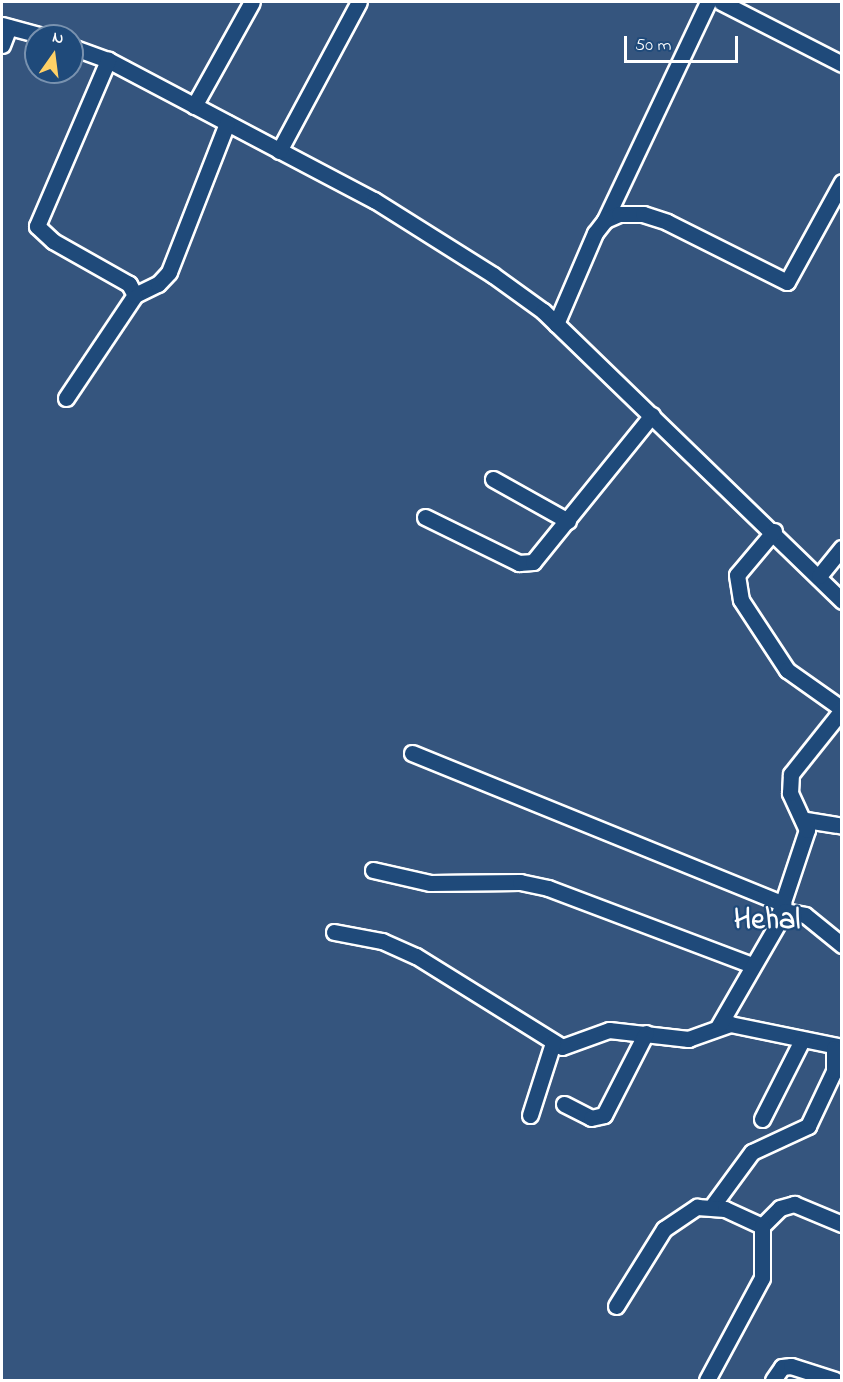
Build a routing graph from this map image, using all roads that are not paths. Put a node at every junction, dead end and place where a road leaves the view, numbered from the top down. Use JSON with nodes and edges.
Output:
{"nodes":[{"id":1,"x":252,"y":2,"type":"edge"},
{"id":2,"x":359,"y":2,"type":"edge"},
{"id":3,"x":708,"y":2,"type":"edge"},
{"id":4,"x":721,"y":2,"type":"edge"},
{"id":5,"x":5,"y":26,"type":"edge"},
{"id":6,"x":24,"y":31,"type":"edge"},
{"id":7,"x":2,"y":45,"type":"edge"},
{"id":8,"x":84,"y":51,"type":"edge"},
{"id":9,"x":108,"y":60,"type":"junction"},
{"id":10,"x":842,"y":64,"type":"edge"},
{"id":11,"x":194,"y":106,"type":"junction"},
{"id":12,"x":227,"y":123,"type":"junction"},
{"id":13,"x":279,"y":150,"type":"junction"},
{"id":14,"x":842,"y":182,"type":"edge"},
{"id":15,"x":606,"y":220,"type":"junction"},
{"id":16,"x":135,"y":295,"type":"junction"},
{"id":17,"x":556,"y":324,"type":"junction"},
{"id":18,"x":66,"y":398,"type":"dead end"},
{"id":19,"x":652,"y":415,"type":"junction"},
{"id":20,"x":493,"y":479,"type":"dead end"},
{"id":21,"x":425,"y":517,"type":"dead end"},
{"id":22,"x":567,"y":521,"type":"junction"},
{"id":23,"x":774,"y":531,"type":"junction"},
{"id":24,"x":842,"y":548,"type":"edge"},
{"id":25,"x":819,"y":576,"type":"junction"},
{"id":26,"x":842,"y":601,"type":"edge"},
{"id":27,"x":841,"y":707,"type":"edge"},
{"id":28,"x":412,"y":753,"type":"dead end"},
{"id":29,"x":806,"y":820,"type":"junction"},
{"id":30,"x":842,"y":826,"type":"edge"},
{"id":31,"x":373,"y":870,"type":"dead end"},
{"id":32,"x":780,"y":910,"type":"junction"},
{"id":33,"x":334,"y":932,"type":"dead end"},
{"id":34,"x":842,"y":945,"type":"edge"},
{"id":35,"x":752,"y":964,"type":"junction"},
{"id":36,"x":718,"y":1027,"type":"junction"},
{"id":37,"x":646,"y":1033,"type":"junction"},
{"id":38,"x":802,"y":1040,"type":"junction"},
{"id":39,"x":553,"y":1043,"type":"junction"},
{"id":40,"x":838,"y":1048,"type":"edge"},
{"id":41,"x":564,"y":1104,"type":"dead end"},
{"id":42,"x":530,"y":1115,"type":"dead end"},
{"id":43,"x":762,"y":1119,"type":"dead end"},
{"id":44,"x":713,"y":1205,"type":"junction"},
{"id":45,"x":842,"y":1224,"type":"edge"},
{"id":46,"x":762,"y":1226,"type":"junction"},
{"id":47,"x":616,"y":1306,"type":"dead end"},
{"id":48,"x":707,"y":1380,"type":"edge"},
{"id":49,"x":773,"y":1380,"type":"edge"},
{"id":50,"x":835,"y":1380,"type":"edge"}],
"edges":[{"from":1,"to":11,"type":"street"},
{"from":2,"to":13,"type":"street"},
{"from":3,"to":15,"type":"street"},
{"from":4,"to":10,"type":"street"},
{"from":5,"to":6,"type":"street"},
{"from":5,"to":7,"type":"street"},
{"from":8,"to":9,"type":"street"},
{"from":9,"to":11,"type":"street"},
{"from":9,"to":16,"type":"street"},
{"from":11,"to":12,"type":"street"},
{"from":12,"to":13,"type":"street"},
{"from":12,"to":16,"type":"street"},
{"from":13,"to":17,"type":"street"},
{"from":14,"to":15,"type":"street"},
{"from":15,"to":17,"type":"street"},
{"from":16,"to":18,"type":"street"},
{"from":17,"to":19,"type":"street"},
{"from":19,"to":22,"type":"street"},
{"from":19,"to":23,"type":"street"},
{"from":20,"to":22,"type":"street"},
{"from":21,"to":22,"type":"street"},
{"from":23,"to":25,"type":"street"},
{"from":23,"to":27,"type":"street"},
{"from":24,"to":25,"type":"street"},
{"from":25,"to":26,"type":"street"},
{"from":27,"to":29,"type":"street"},
{"from":28,"to":32,"type":"street"},
{"from":29,"to":30,"type":"street"},
{"from":29,"to":32,"type":"street"},
{"from":31,"to":35,"type":"street"},
{"from":32,"to":34,"type":"street"},
{"from":32,"to":35,"type":"street"},
{"from":33,"to":39,"type":"street"},
{"from":35,"to":36,"type":"street"},
{"from":36,"to":37,"type":"street"},
{"from":36,"to":38,"type":"street"},
{"from":37,"to":39,"type":"street"},
{"from":37,"to":41,"type":"street"},
{"from":38,"to":40,"type":"street"},
{"from":38,"to":43,"type":"street"},
{"from":39,"to":42,"type":"street"},
{"from":40,"to":44,"type":"street"},
{"from":44,"to":46,"type":"street"},
{"from":44,"to":47,"type":"street"},
{"from":45,"to":46,"type":"street"},
{"from":46,"to":48,"type":"street"},
{"from":49,"to":50,"type":"street"}]}
